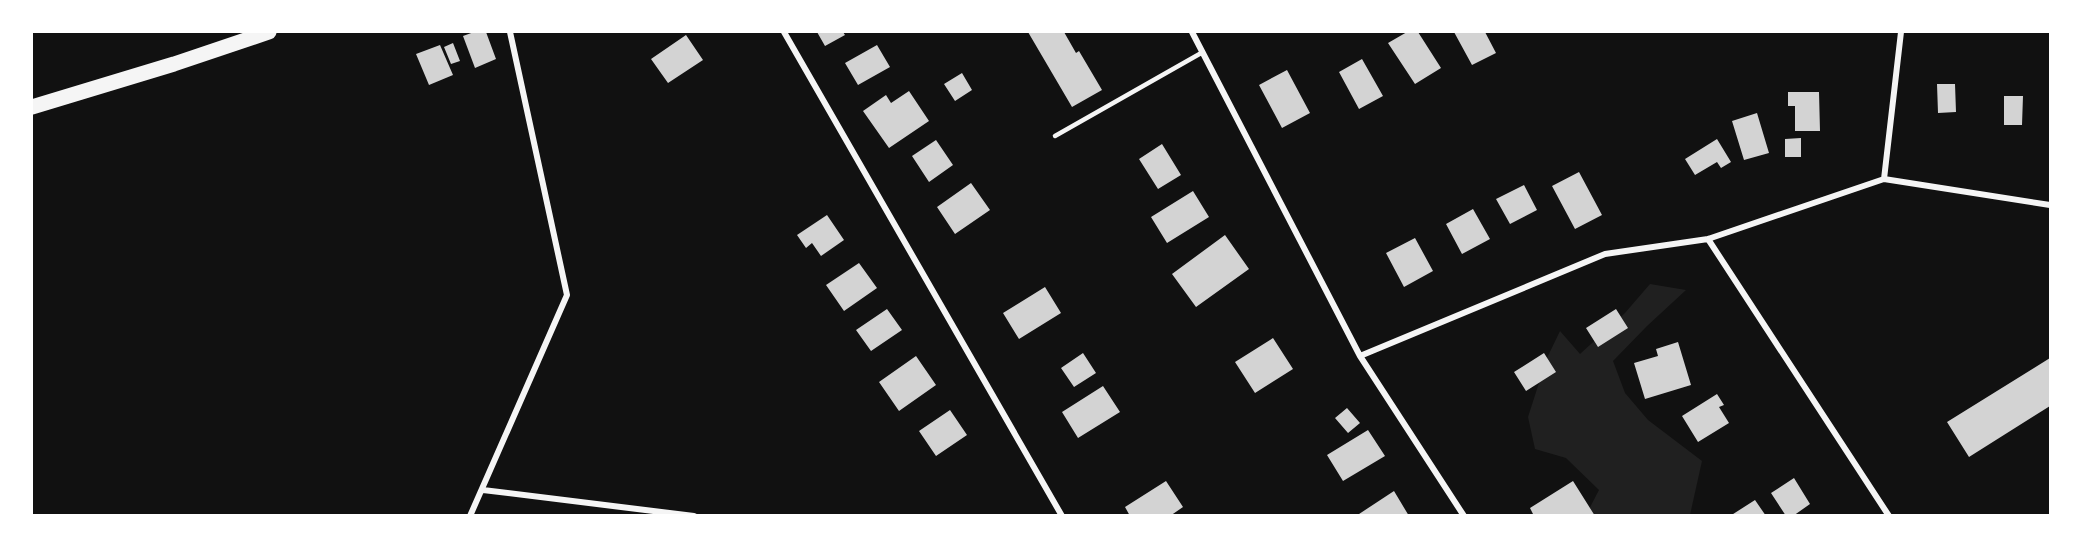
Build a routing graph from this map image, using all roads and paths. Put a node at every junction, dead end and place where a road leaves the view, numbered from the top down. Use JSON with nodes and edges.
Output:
{"nodes":[{"id":1,"x":269,"y":32,"type":"edge"},
{"id":2,"x":510,"y":32,"type":"edge"},
{"id":3,"x":783,"y":32,"type":"edge"},
{"id":4,"x":1192,"y":32,"type":"edge"},
{"id":5,"x":1901,"y":32,"type":"edge"},
{"id":6,"x":1203,"y":52,"type":"junction"},
{"id":7,"x":32,"y":107,"type":"edge"},
{"id":8,"x":1055,"y":136,"type":"dead end"},
{"id":9,"x":1884,"y":179,"type":"junction"},
{"id":10,"x":2050,"y":205,"type":"edge"},
{"id":11,"x":1708,"y":238,"type":"junction"},
{"id":12,"x":1359,"y":356,"type":"junction"},
{"id":13,"x":483,"y":490,"type":"junction"},
{"id":14,"x":470,"y":516,"type":"edge"},
{"id":15,"x":694,"y":516,"type":"edge"},
{"id":16,"x":1062,"y":516,"type":"edge"},
{"id":17,"x":1464,"y":516,"type":"edge"},
{"id":18,"x":1889,"y":516,"type":"edge"}],
"edges":[{"from":1,"to":7,"type":"main road"},
{"from":2,"to":13,"type":"street"},
{"from":3,"to":16,"type":"street"},
{"from":4,"to":6,"type":"street"},
{"from":5,"to":9,"type":"street"},
{"from":6,"to":8,"type":"lane"},
{"from":6,"to":12,"type":"street"},
{"from":9,"to":10,"type":"street"},
{"from":9,"to":11,"type":"street"},
{"from":11,"to":12,"type":"street"},
{"from":11,"to":18,"type":"street"},
{"from":12,"to":17,"type":"street"},
{"from":13,"to":14,"type":"street"},
{"from":13,"to":15,"type":"street"}]}
